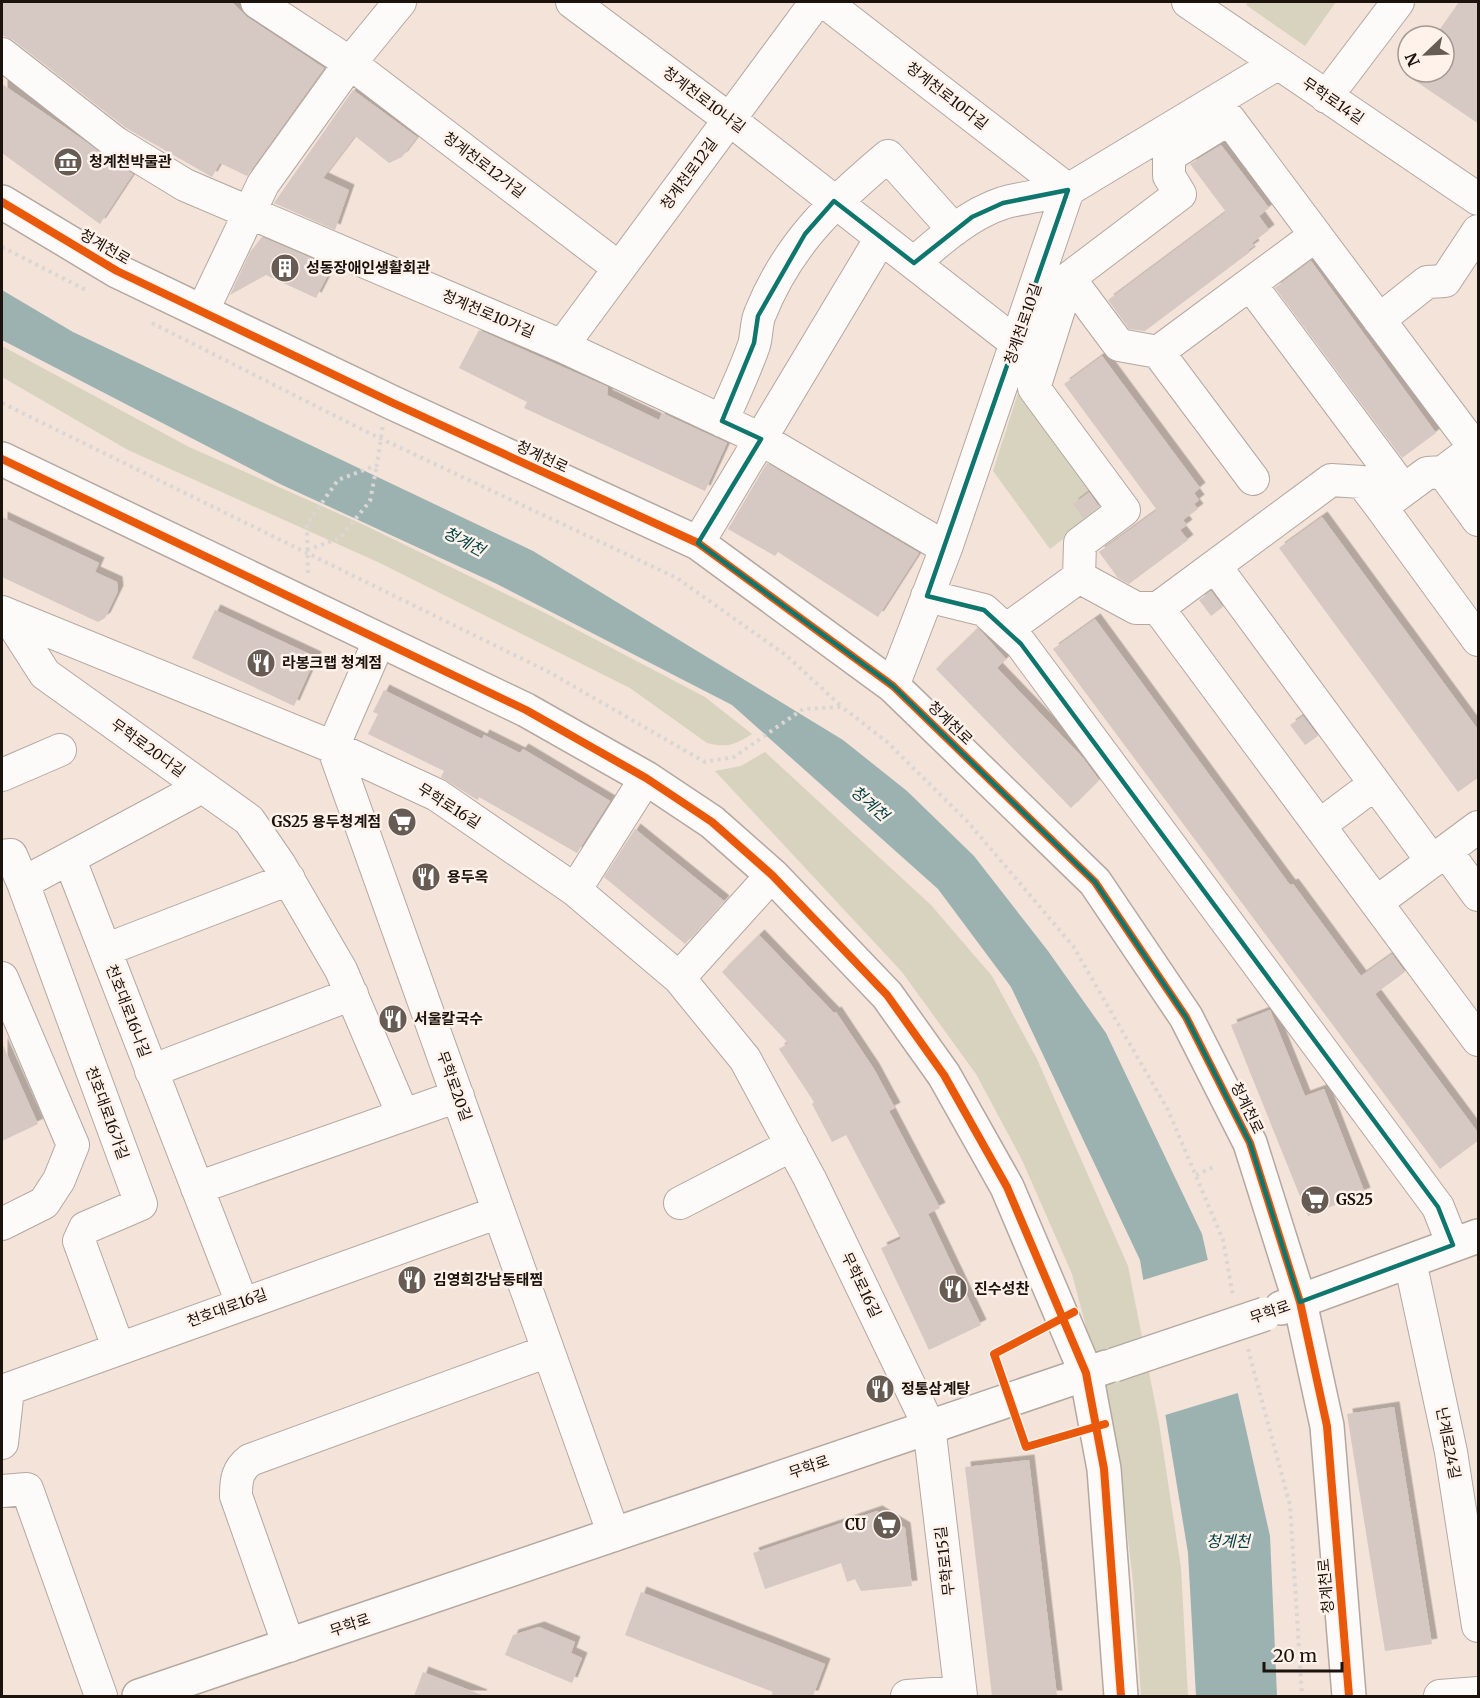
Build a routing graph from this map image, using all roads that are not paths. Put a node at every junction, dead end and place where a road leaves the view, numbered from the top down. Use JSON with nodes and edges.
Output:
{"nodes":[{"id":1,"x":257,"y":2,"type":"edge"},
{"id":2,"x":399,"y":2,"type":"edge"},
{"id":3,"x":572,"y":2,"type":"edge"},
{"id":4,"x":816,"y":2,"type":"edge"},
{"id":5,"x":825,"y":2,"type":"edge"},
{"id":6,"x":1188,"y":2,"type":"edge"},
{"id":7,"x":1398,"y":2,"type":"edge"},
{"id":8,"x":2,"y":54,"type":"edge"},
{"id":9,"x":350,"y":63,"type":"junction"},
{"id":10,"x":1277,"y":64,"type":"junction"},
{"id":11,"x":1326,"y":97,"type":"junction"},
{"id":12,"x":729,"y":119,"type":"junction"},
{"id":13,"x":1068,"y":190,"type":"junction"},
{"id":14,"x":1479,"y":200,"type":"edge"},
{"id":15,"x":834,"y":201,"type":"junction"},
{"id":16,"x":2,"y":202,"type":"edge"},
{"id":17,"x":251,"y":212,"type":"junction"},
{"id":18,"x":954,"y":230,"type":"junction"},
{"id":19,"x":1479,"y":231,"type":"edge"},
{"id":20,"x":1316,"y":235,"type":"junction"},
{"id":21,"x":881,"y":238,"type":"junction"},
{"id":22,"x":914,"y":263,"type":"junction"},
{"id":23,"x":619,"y":268,"type":"junction"},
{"id":24,"x":1069,"y":278,"type":"junction"},
{"id":25,"x":1250,"y":284,"type":"junction"},
{"id":26,"x":202,"y":312,"type":"junction"},
{"id":27,"x":1379,"y":320,"type":"junction"},
{"id":28,"x":1016,"y":343,"type":"junction"},
{"id":29,"x":562,"y":346,"type":"junction"},
{"id":30,"x":1158,"y":352,"type":"junction"},
{"id":31,"x":722,"y":421,"type":"junction"},
{"id":32,"x":761,"y":439,"type":"junction"},
{"id":33,"x":2,"y":459,"type":"edge"},
{"id":34,"x":1253,"y":479,"type":"dead end"},
{"id":35,"x":1460,"y":479,"type":"edge"},
{"id":36,"x":1392,"y":498,"type":"junction"},
{"id":37,"x":1479,"y":520,"type":"edge"},
{"id":38,"x":699,"y":543,"type":"junction"},
{"id":39,"x":946,"y":548,"type":"junction"},
{"id":40,"x":1215,"y":566,"type":"junction"},
{"id":41,"x":1079,"y":577,"type":"junction"},
{"id":42,"x":927,"y":596,"type":"junction"},
{"id":43,"x":1158,"y":608,"type":"junction"},
{"id":44,"x":4,"y":614,"type":"edge"},
{"id":45,"x":1006,"y":630,"type":"junction"},
{"id":46,"x":1479,"y":640,"type":"edge"},
{"id":47,"x":379,"y":641,"type":"junction"},
{"id":48,"x":893,"y":687,"type":"junction"},
{"id":49,"x":333,"y":747,"type":"junction"},
{"id":50,"x":60,"y":750,"type":"dead end"},
{"id":51,"x":5,"y":764,"type":"edge"},
{"id":52,"x":646,"y":777,"type":"junction"},
{"id":53,"x":202,"y":787,"type":"junction"},
{"id":54,"x":1360,"y":795,"type":"dead end"},
{"id":55,"x":1320,"y":825,"type":"junction"},
{"id":56,"x":1479,"y":827,"type":"edge"},
{"id":57,"x":2,"y":856,"type":"edge"},
{"id":58,"x":1439,"y":856,"type":"junction"},
{"id":59,"x":70,"y":860,"type":"junction"},
{"id":60,"x":772,"y":875,"type":"junction"},
{"id":61,"x":289,"y":879,"type":"junction"},
{"id":62,"x":23,"y":883,"type":"junction"},
{"id":63,"x":575,"y":890,"type":"junction"},
{"id":64,"x":1479,"y":895,"type":"edge"},
{"id":65,"x":1377,"y":902,"type":"junction"},
{"id":66,"x":105,"y":950,"type":"junction"},
{"id":67,"x":2,"y":978,"type":"edge"},
{"id":68,"x":679,"y":978,"type":"junction"},
{"id":69,"x":352,"y":994,"type":"junction"},
{"id":70,"x":1475,"y":1026,"type":"edge"},
{"id":71,"x":152,"y":1071,"type":"junction"},
{"id":72,"x":458,"y":1096,"type":"junction"},
{"id":73,"x":403,"y":1115,"type":"junction"},
{"id":74,"x":792,"y":1144,"type":"junction"},
{"id":75,"x":197,"y":1188,"type":"junction"},
{"id":76,"x":680,"y":1203,"type":"dead end"},
{"id":77,"x":499,"y":1212,"type":"junction"},
{"id":78,"x":2,"y":1224,"type":"edge"},
{"id":79,"x":1466,"y":1241,"type":"edge"},
{"id":80,"x":1410,"y":1261,"type":"junction"},
{"id":81,"x":1300,"y":1302,"type":"junction"},
{"id":82,"x":242,"y":1303,"type":"junction"},
{"id":83,"x":118,"y":1347,"type":"junction"},
{"id":84,"x":548,"y":1351,"type":"junction"},
{"id":85,"x":1100,"y":1369,"type":"junction"},
{"id":86,"x":929,"y":1426,"type":"junction"},
{"id":87,"x":2,"y":1443,"type":"edge"},
{"id":88,"x":14,"y":1490,"type":"edge"},
{"id":89,"x":614,"y":1535,"type":"junction"},
{"id":90,"x":1479,"y":1626,"type":"edge"},
{"id":91,"x":289,"y":1646,"type":"junction"},
{"id":92,"x":1479,"y":1693,"type":"edge"},
{"id":93,"x":960,"y":1694,"type":"edge"},
{"id":94,"x":101,"y":1696,"type":"edge"},
{"id":95,"x":139,"y":1696,"type":"edge"},
{"id":96,"x":907,"y":1696,"type":"edge"},
{"id":97,"x":1121,"y":1696,"type":"edge"},
{"id":98,"x":1349,"y":1696,"type":"edge"},
{"id":99,"x":1440,"y":1696,"type":"edge"}],
"edges":[{"from":1,"to":9,"type":"street","name":"청계천로12가길"},
{"from":2,"to":9,"type":"street"},
{"from":3,"to":12,"type":"street","name":"청계천로10나길"},
{"from":4,"to":12,"type":"street","name":"청계천로12길"},
{"from":5,"to":13,"type":"street","name":"청계천로10다길"},
{"from":6,"to":10,"type":"street","name":"무학로14길"},
{"from":7,"to":11,"type":"street"},
{"from":8,"to":17,"type":"street","name":"청계천로10가길"},
{"from":9,"to":17,"type":"street"},
{"from":9,"to":23,"type":"street","name":"청계천로12가길"},
{"from":10,"to":11,"type":"street","name":"무학로14길"},
{"from":10,"to":13,"type":"street"},
{"from":11,"to":14,"type":"street","name":"무학로14길"},
{"from":12,"to":15,"type":"street","name":"청계천로10나길"},
{"from":12,"to":23,"type":"street","name":"청계천로12길"},
{"from":13,"to":18,"type":"street"},
{"from":13,"to":28,"type":"street","name":"청계천로10길"},
{"from":15,"to":18,"type":"street"},
{"from":15,"to":21,"type":"street","name":"청계천로10나길"},
{"from":15,"to":31,"type":"street"},
{"from":16,"to":26,"type":"main road","name":"청계천로"},
{"from":17,"to":26,"type":"street"},
{"from":17,"to":29,"type":"street","name":"청계천로10가길"},
{"from":18,"to":22,"type":"street"},
{"from":19,"to":27,"type":"street"},
{"from":20,"to":24,"type":"street"},
{"from":20,"to":25,"type":"street"},
{"from":20,"to":27,"type":"street"},
{"from":21,"to":22,"type":"street","name":"청계천로10나길"},
{"from":21,"to":32,"type":"street"},
{"from":22,"to":28,"type":"street","name":"청계천로10나길"},
{"from":23,"to":29,"type":"street","name":"청계천로12길"},
{"from":24,"to":30,"type":"street"},
{"from":24,"to":41,"type":"street"},
{"from":25,"to":30,"type":"street"},
{"from":25,"to":36,"type":"street"},
{"from":26,"to":38,"type":"main road","name":"청계천로"},
{"from":27,"to":35,"type":"street"},
{"from":28,"to":39,"type":"street","name":"청계천로10길"},
{"from":29,"to":31,"type":"street","name":"청계천로10가길"},
{"from":30,"to":34,"type":"street"},
{"from":31,"to":32,"type":"street","name":"청계천로10가길"},
{"from":32,"to":38,"type":"street"},
{"from":32,"to":39,"type":"street","name":"청계천로10가길"},
{"from":33,"to":47,"type":"main road"},
{"from":35,"to":36,"type":"street"},
{"from":35,"to":37,"type":"street"},
{"from":36,"to":40,"type":"street"},
{"from":36,"to":46,"type":"street"},
{"from":38,"to":48,"type":"main road","name":"청계천로"},
{"from":39,"to":42,"type":"street","name":"청계천로10길"},
{"from":40,"to":43,"type":"street"},
{"from":40,"to":58,"type":"street"},
{"from":41,"to":43,"type":"street"},
{"from":41,"to":45,"type":"street"},
{"from":42,"to":45,"type":"street"},
{"from":42,"to":48,"type":"street","name":"청계천로10길"},
{"from":43,"to":55,"type":"street"},
{"from":44,"to":49,"type":"street","name":"무학로16길"},
{"from":44,"to":53,"type":"street","name":"무학로20다길"},
{"from":45,"to":79,"type":"street"},
{"from":47,"to":49,"type":"street"},
{"from":47,"to":52,"type":"main road"},
{"from":48,"to":81,"type":"main road","name":"청계천로"},
{"from":49,"to":63,"type":"street","name":"무학로16길"},
{"from":49,"to":72,"type":"street","name":"무학로20길"},
{"from":50,"to":51,"type":"street"},
{"from":52,"to":60,"type":"main road"},
{"from":52,"to":63,"type":"street"},
{"from":53,"to":59,"type":"street"},
{"from":53,"to":61,"type":"street","name":"무학로20다길"},
{"from":54,"to":55,"type":"street"},
{"from":55,"to":65,"type":"street"},
{"from":56,"to":58,"type":"street"},
{"from":57,"to":62,"type":"street","name":"천호대로16가길"},
{"from":58,"to":64,"type":"street"},
{"from":58,"to":65,"type":"street"},
{"from":59,"to":62,"type":"street"},
{"from":59,"to":66,"type":"street","name":"천호대로16나길"},
{"from":60,"to":68,"type":"street"},
{"from":60,"to":85,"type":"main road"},
{"from":61,"to":66,"type":"street"},
{"from":61,"to":69,"type":"street","name":"무학로20다길"},
{"from":62,"to":83,"type":"street","name":"천호대로16가길"},
{"from":63,"to":68,"type":"street","name":"무학로16길"},
{"from":65,"to":70,"type":"street"},
{"from":66,"to":71,"type":"street","name":"천호대로16나길"},
{"from":67,"to":78,"type":"street"},
{"from":68,"to":74,"type":"street","name":"무학로16길"},
{"from":69,"to":71,"type":"street"},
{"from":69,"to":73,"type":"street","name":"무학로20다길"},
{"from":71,"to":75,"type":"street","name":"천호대로16나길"},
{"from":72,"to":73,"type":"street"},
{"from":72,"to":77,"type":"street","name":"무학로20길"},
{"from":73,"to":75,"type":"street"},
{"from":74,"to":76,"type":"street"},
{"from":74,"to":86,"type":"street","name":"무학로16길"},
{"from":75,"to":82,"type":"street","name":"천호대로16나길"},
{"from":77,"to":82,"type":"street","name":"천호대로16길"},
{"from":77,"to":84,"type":"street","name":"무학로20길"},
{"from":79,"to":80,"type":"main road","name":"무학로"},
{"from":80,"to":81,"type":"main road","name":"무학로"},
{"from":80,"to":90,"type":"street","name":"난계로24길"},
{"from":81,"to":85,"type":"main road","name":"무학로","bridge":true},
{"from":81,"to":98,"type":"main road","name":"청계천로"},
{"from":82,"to":83,"type":"street","name":"천호대로16길"},
{"from":83,"to":87,"type":"street","name":"천호대로16길"},
{"from":84,"to":89,"type":"street","name":"무학로20길"},
{"from":84,"to":91,"type":"street"},
{"from":85,"to":86,"type":"main road","name":"무학로"},
{"from":85,"to":97,"type":"main road"},
{"from":86,"to":89,"type":"main road","name":"무학로"},
{"from":86,"to":93,"type":"street","name":"무학로15길"},
{"from":88,"to":94,"type":"street"},
{"from":89,"to":91,"type":"main road","name":"무학로"},
{"from":91,"to":95,"type":"main road","name":"무학로"},
{"from":92,"to":99,"type":"street"},
{"from":93,"to":96,"type":"street"}]}
